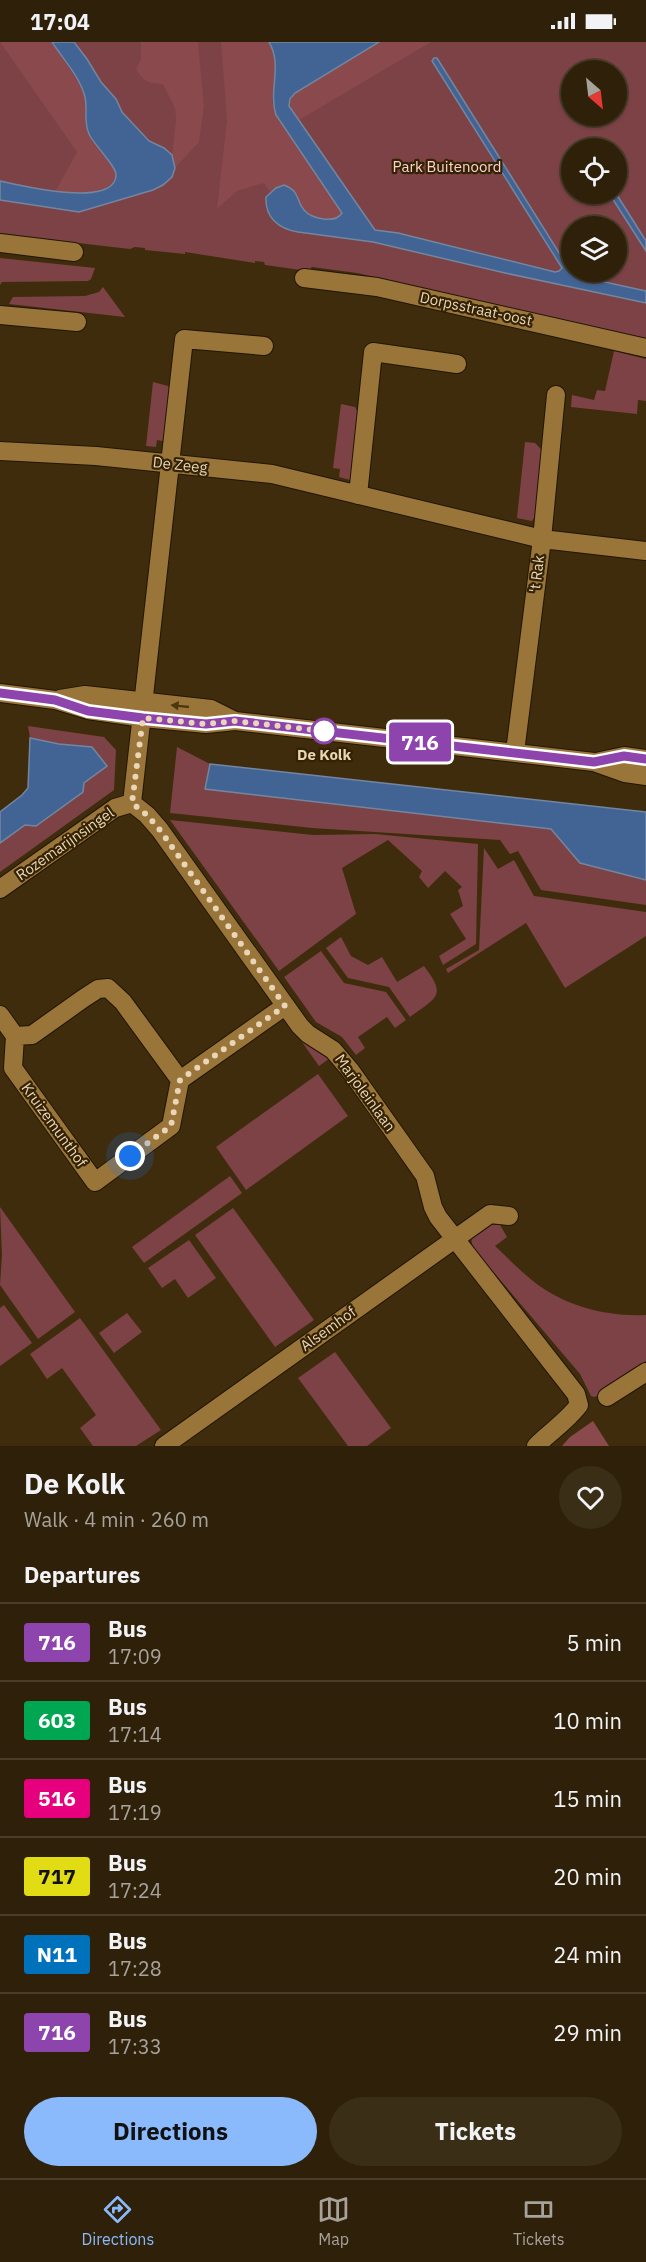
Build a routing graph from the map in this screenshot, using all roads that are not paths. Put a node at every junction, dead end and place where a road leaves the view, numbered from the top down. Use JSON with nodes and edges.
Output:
{"nodes":[{"id":1,"x":0,"y":243,"type":"edge"},
{"id":2,"x":74,"y":252,"type":"dead end"},
{"id":3,"x":303,"y":278,"type":"dead end"},
{"id":4,"x":0,"y":315,"type":"edge"},
{"id":5,"x":77,"y":322,"type":"dead end"},
{"id":6,"x":264,"y":346,"type":"dead end"},
{"id":7,"x":646,"y":348,"type":"edge"},
{"id":8,"x":457,"y":364,"type":"dead end"},
{"id":9,"x":556,"y":395,"type":"dead end"},
{"id":10,"x":0,"y":451,"type":"edge"},
{"id":11,"x":172,"y":464,"type":"junction"},
{"id":12,"x":358,"y":495,"type":"junction"},
{"id":13,"x":542,"y":539,"type":"junction"},
{"id":14,"x":646,"y":551,"type":"edge"},
{"id":15,"x":0,"y":693,"type":"edge"},
{"id":16,"x":144,"y":710,"type":"junction"},
{"id":17,"x":515,"y":752,"type":"junction"},
{"id":18,"x":646,"y":759,"type":"edge"},
{"id":19,"x":594,"y":762,"type":"junction"},
{"id":20,"x":646,"y":776,"type":"edge"},
{"id":21,"x":132,"y":803,"type":"junction"},
{"id":22,"x":0,"y":889,"type":"edge"},
{"id":23,"x":285,"y":1006,"type":"junction"},
{"id":24,"x":0,"y":1015,"type":"edge"},
{"id":25,"x":15,"y":1036,"type":"junction"},
{"id":26,"x":180,"y":1080,"type":"junction"},
{"id":27,"x":509,"y":1216,"type":"dead end"},
{"id":28,"x":453,"y":1238,"type":"junction"},
{"id":29,"x":646,"y":1372,"type":"edge"},
{"id":30,"x":607,"y":1397,"type":"dead end"},
{"id":31,"x":164,"y":1446,"type":"edge"},
{"id":32,"x":536,"y":1446,"type":"edge"}],
"edges":[{"from":1,"to":2,"type":"street"},
{"from":3,"to":7,"type":"street","name":"Dorpsstraat-oost"},
{"from":4,"to":5,"type":"street"},
{"from":6,"to":11,"type":"street"},
{"from":8,"to":12,"type":"street"},
{"from":9,"to":13,"type":"street","name":"'t Rak"},
{"from":10,"to":11,"type":"street","name":"De Zeeg"},
{"from":11,"to":12,"type":"street","name":"De Zeeg"},
{"from":11,"to":16,"type":"street"},
{"from":12,"to":13,"type":"street","name":"De Zeeg"},
{"from":13,"to":14,"type":"street","name":"De Zeeg"},
{"from":13,"to":17,"type":"street","name":"'t Rak"},
{"from":15,"to":16,"type":"street"},
{"from":16,"to":17,"type":"street"},
{"from":16,"to":21,"type":"street"},
{"from":17,"to":19,"type":"street"},
{"from":18,"to":19,"type":"street"},
{"from":19,"to":20,"type":"street"},
{"from":21,"to":22,"type":"street","name":"Rozemarijnsingel"},
{"from":21,"to":23,"type":"street","name":"Marjoleinlaan"},
{"from":23,"to":26,"type":"street"},
{"from":23,"to":28,"type":"street","name":"Marjoleinlaan"},
{"from":24,"to":25,"type":"street"},
{"from":25,"to":26,"type":"street"},
{"from":25,"to":26,"type":"street","name":"Kruizemunthof"},
{"from":27,"to":28,"type":"street"},
{"from":28,"to":31,"type":"street","name":"Alsemhof"},
{"from":28,"to":32,"type":"street","name":"Marjoleinlaan"},
{"from":29,"to":30,"type":"street"}]}
